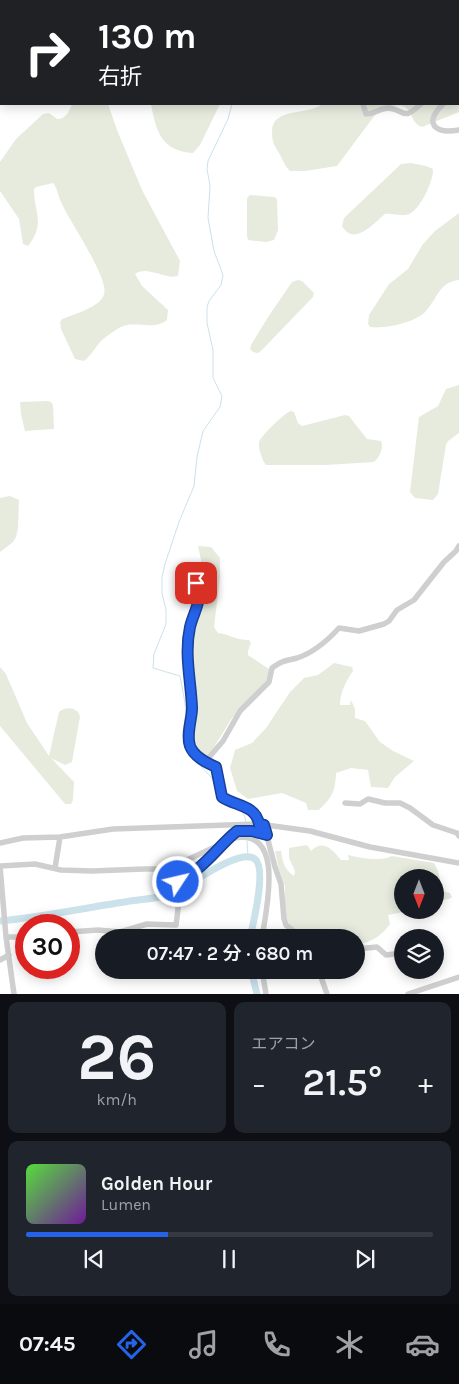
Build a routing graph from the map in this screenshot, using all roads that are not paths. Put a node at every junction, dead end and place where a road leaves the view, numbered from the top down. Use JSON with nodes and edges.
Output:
{"nodes":[{"id":1,"x":363,"y":105,"type":"edge"},
{"id":2,"x":420,"y":105,"type":"edge"},
{"id":3,"x":441,"y":105,"type":"edge"},
{"id":4,"x":459,"y":130,"type":"edge"},
{"id":5,"x":459,"y":546,"type":"edge"},
{"id":6,"x":196,"y":583,"type":"dead end"},
{"id":7,"x":205,"y":762,"type":"junction"},
{"id":8,"x":345,"y":804,"type":"dead end"},
{"id":9,"x":262,"y":825,"type":"junction"},
{"id":10,"x":267,"y":835,"type":"junction"},
{"id":11,"x":459,"y":836,"type":"edge"},
{"id":12,"x":60,"y":837,"type":"junction"},
{"id":13,"x":228,"y":841,"type":"junction"},
{"id":14,"x":0,"y":843,"type":"edge"},
{"id":15,"x":459,"y":863,"type":"edge"},
{"id":16,"x":0,"y":866,"type":"edge"},
{"id":17,"x":174,"y":866,"type":"junction"},
{"id":18,"x":55,"y":868,"type":"junction"},
{"id":19,"x":178,"y":880,"type":"junction"},
{"id":20,"x":263,"y":929,"type":"edge"},
{"id":21,"x":291,"y":929,"type":"edge"},
{"id":22,"x":80,"y":931,"type":"edge"},
{"id":23,"x":6,"y":937,"type":"junction"},
{"id":24,"x":15,"y":937,"type":"edge"},
{"id":25,"x":365,"y":948,"type":"edge"},
{"id":26,"x":394,"y":954,"type":"edge"},
{"id":27,"x":10,"y":955,"type":"junction"},
{"id":28,"x":0,"y":960,"type":"edge"},
{"id":29,"x":459,"y":977,"type":"edge"},
{"id":30,"x":264,"y":979,"type":"edge"},
{"id":31,"x":322,"y":979,"type":"edge"},
{"id":32,"x":14,"y":994,"type":"edge"},
{"id":33,"x":266,"y":994,"type":"edge"},
{"id":34,"x":327,"y":994,"type":"edge"},
{"id":35,"x":408,"y":994,"type":"edge"}],
"edges":[{"from":1,"to":2,"type":"street"},
{"from":3,"to":4,"type":"street"},
{"from":5,"to":7,"type":"street"},
{"from":6,"to":7,"type":"street"},
{"from":7,"to":9,"type":"street"},
{"from":8,"to":11,"type":"street"},
{"from":9,"to":10,"type":"street"},
{"from":9,"to":12,"type":"street"},
{"from":9,"to":15,"type":"street"},
{"from":10,"to":13,"type":"street"},
{"from":10,"to":21,"type":"street"},
{"from":12,"to":14,"type":"street"},
{"from":12,"to":18,"type":"street"},
{"from":13,"to":17,"type":"street"},
{"from":13,"to":19,"type":"street"},
{"from":13,"to":20,"type":"street"},
{"from":16,"to":18,"type":"street"},
{"from":16,"to":23,"type":"street"},
{"from":17,"to":18,"type":"street"},
{"from":17,"to":19,"type":"street"},
{"from":19,"to":22,"type":"street"},
{"from":23,"to":24,"type":"street"},
{"from":23,"to":27,"type":"street"},
{"from":25,"to":26,"type":"street"},
{"from":27,"to":28,"type":"street"},
{"from":27,"to":32,"type":"street"},
{"from":29,"to":35,"type":"street"},
{"from":30,"to":33,"type":"street"},
{"from":31,"to":34,"type":"street"}]}
